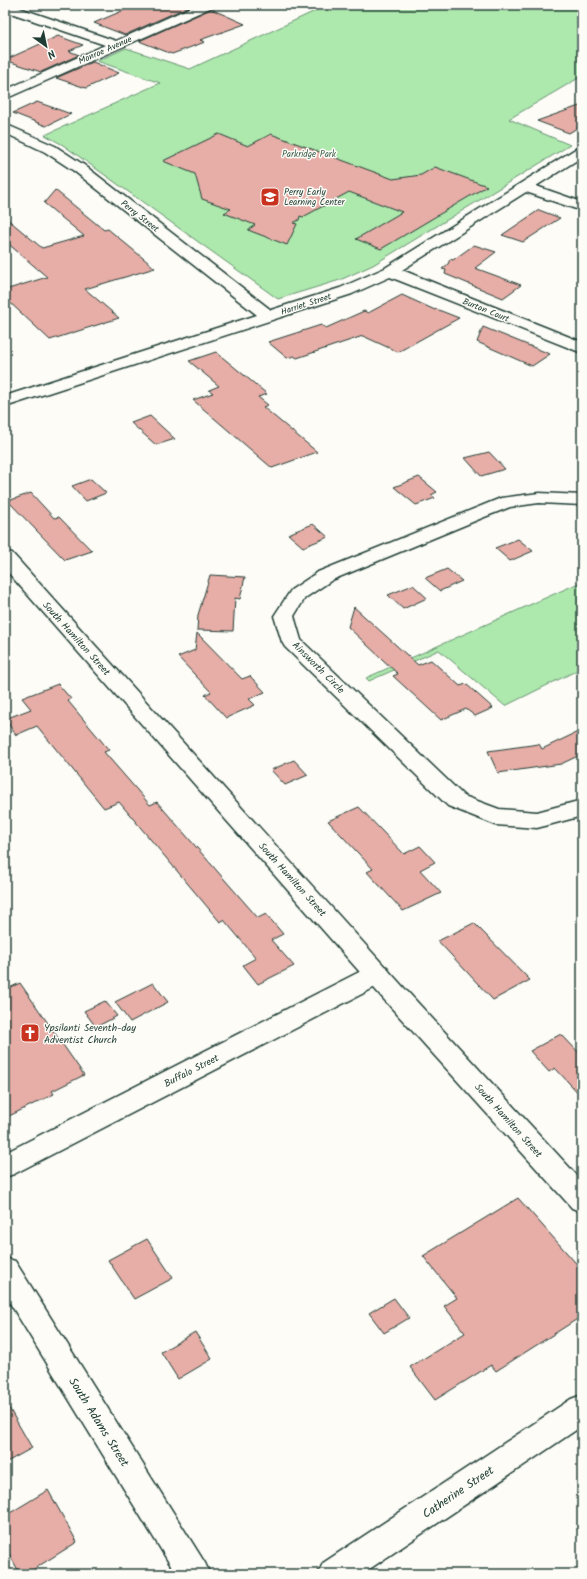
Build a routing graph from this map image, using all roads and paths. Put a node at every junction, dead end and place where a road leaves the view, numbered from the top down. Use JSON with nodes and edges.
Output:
{"nodes":[{"id":1,"x":206,"y":5,"type":"edge"},
{"id":2,"x":5,"y":8,"type":"edge"},
{"id":3,"x":116,"y":45,"type":"junction"},
{"id":4,"x":5,"y":95,"type":"edge"},
{"id":5,"x":5,"y":128,"type":"edge"},
{"id":6,"x":582,"y":151,"type":"edge"},
{"id":7,"x":525,"y":188,"type":"junction"},
{"id":8,"x":582,"y":207,"type":"edge"},
{"id":9,"x":390,"y":272,"type":"junction"},
{"id":10,"x":268,"y":316,"type":"junction"},
{"id":11,"x":582,"y":348,"type":"edge"},
{"id":12,"x":5,"y":402,"type":"edge"},
{"id":13,"x":582,"y":500,"type":"edge"},
{"id":14,"x":5,"y":557,"type":"edge"},
{"id":15,"x":582,"y":808,"type":"edge"},
{"id":16,"x":378,"y":974,"type":"junction"},
{"id":17,"x":5,"y":1166,"type":"edge"},
{"id":18,"x":582,"y":1200,"type":"edge"},
{"id":19,"x":5,"y":1270,"type":"edge"},
{"id":20,"x":582,"y":1409,"type":"edge"},
{"id":21,"x":194,"y":1574,"type":"edge"},
{"id":22,"x":334,"y":1574,"type":"edge"}],
"edges":[{"from":1,"to":3,"type":"street","name":"Monroe Avenue"},
{"from":2,"to":3,"type":"street"},
{"from":3,"to":4,"type":"street","name":"Monroe Avenue"},
{"from":5,"to":10,"type":"street","name":"Perry Street"},
{"from":6,"to":7,"type":"street","name":"Harriet Street"},
{"from":7,"to":8,"type":"street"},
{"from":7,"to":9,"type":"street","name":"Harriet Street"},
{"from":9,"to":10,"type":"street","name":"Harriet Street"},
{"from":9,"to":11,"type":"street","name":"Burton Court"},
{"from":10,"to":12,"type":"street","name":"Harriet Street"},
{"from":13,"to":15,"type":"street","name":"Ainsworth Circle"},
{"from":14,"to":16,"type":"street","name":"South Hamilton Street"},
{"from":16,"to":17,"type":"street","name":"Buffalo Street"},
{"from":16,"to":18,"type":"street","name":"South Hamilton Street"},
{"from":19,"to":21,"type":"street","name":"South Adams Street"},
{"from":20,"to":22,"type":"street","name":"Catherine Street"}]}
